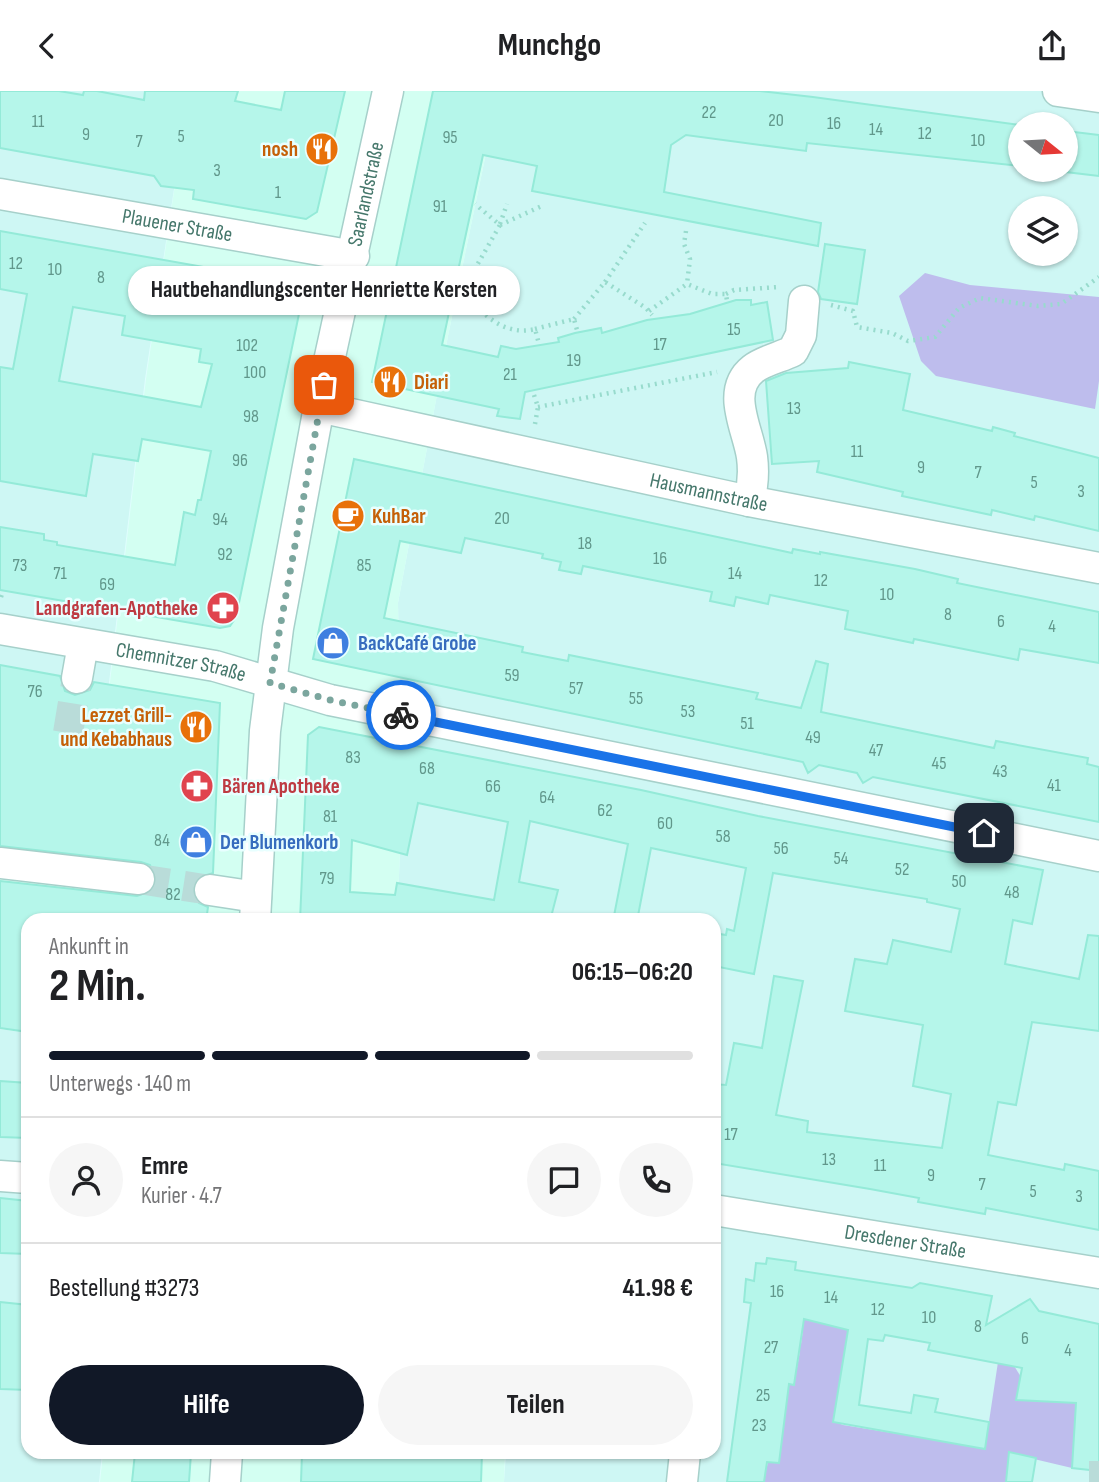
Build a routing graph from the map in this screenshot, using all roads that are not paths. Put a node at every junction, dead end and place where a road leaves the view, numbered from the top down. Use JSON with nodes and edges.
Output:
{"nodes":[{"id":1,"x":388,"y":91,"type":"edge"},
{"id":2,"x":1058,"y":91,"type":"edge"},
{"id":3,"x":1099,"y":97,"type":"edge"},
{"id":4,"x":0,"y":194,"type":"edge"},
{"id":5,"x":354,"y":256,"type":"junction"},
{"id":6,"x":794,"y":294,"type":"road end"},
{"id":7,"x":319,"y":407,"type":"junction"},
{"id":8,"x":749,"y":501,"type":"junction"},
{"id":9,"x":1099,"y":568,"type":"edge"},
{"id":10,"x":0,"y":629,"type":"edge"},
{"id":11,"x":83,"y":643,"type":"junction"},
{"id":12,"x":77,"y":678,"type":"tunnel mouth"},
{"id":13,"x":270,"y":683,"type":"junction"},
{"id":14,"x":1099,"y":856,"type":"edge"},
{"id":15,"x":0,"y":863,"type":"edge"},
{"id":16,"x":139,"y":879,"type":"tunnel mouth"},
{"id":17,"x":210,"y":890,"type":"tunnel mouth"},
{"id":18,"x":256,"y":909,"type":"edge"},
{"id":19,"x":0,"y":1176,"type":"edge"},
{"id":20,"x":21,"y":1178,"type":"edge"},
{"id":21,"x":721,"y":1212,"type":"edge"},
{"id":22,"x":1099,"y":1273,"type":"edge"},
{"id":23,"x":227,"y":1459,"type":"edge"},
{"id":24,"x":684,"y":1459,"type":"edge"},
{"id":25,"x":225,"y":1482,"type":"edge"},
{"id":26,"x":682,"y":1482,"type":"edge"}],
"edges":[{"from":1,"to":5,"type":"street","name":"Saarlandstraße"},
{"from":2,"to":3,"type":"street"},
{"from":4,"to":5,"type":"street","name":"Plauener Straße"},
{"from":5,"to":7,"type":"street","name":"Saarlandstraße"},
{"from":6,"to":8,"type":"street"},
{"from":7,"to":8,"type":"street","name":"Hausmannstraße"},
{"from":7,"to":13,"type":"street","name":"Saarlandstraße"},
{"from":8,"to":9,"type":"street","name":"Hausmannstraße"},
{"from":10,"to":11,"type":"street","name":"Chemnitzer Straße"},
{"from":11,"to":12,"type":"street"},
{"from":11,"to":13,"type":"street","name":"Chemnitzer Straße"},
{"from":13,"to":14,"type":"street","name":"Chemnitzer Straße"},
{"from":13,"to":18,"type":"street","name":"Saarlandstraße"},
{"from":15,"to":16,"type":"street"},
{"from":17,"to":18,"type":"street"},
{"from":19,"to":20,"type":"street"},
{"from":21,"to":22,"type":"street","name":"Dresdener Straße"},
{"from":23,"to":25,"type":"street"},
{"from":24,"to":26,"type":"street"}]}
